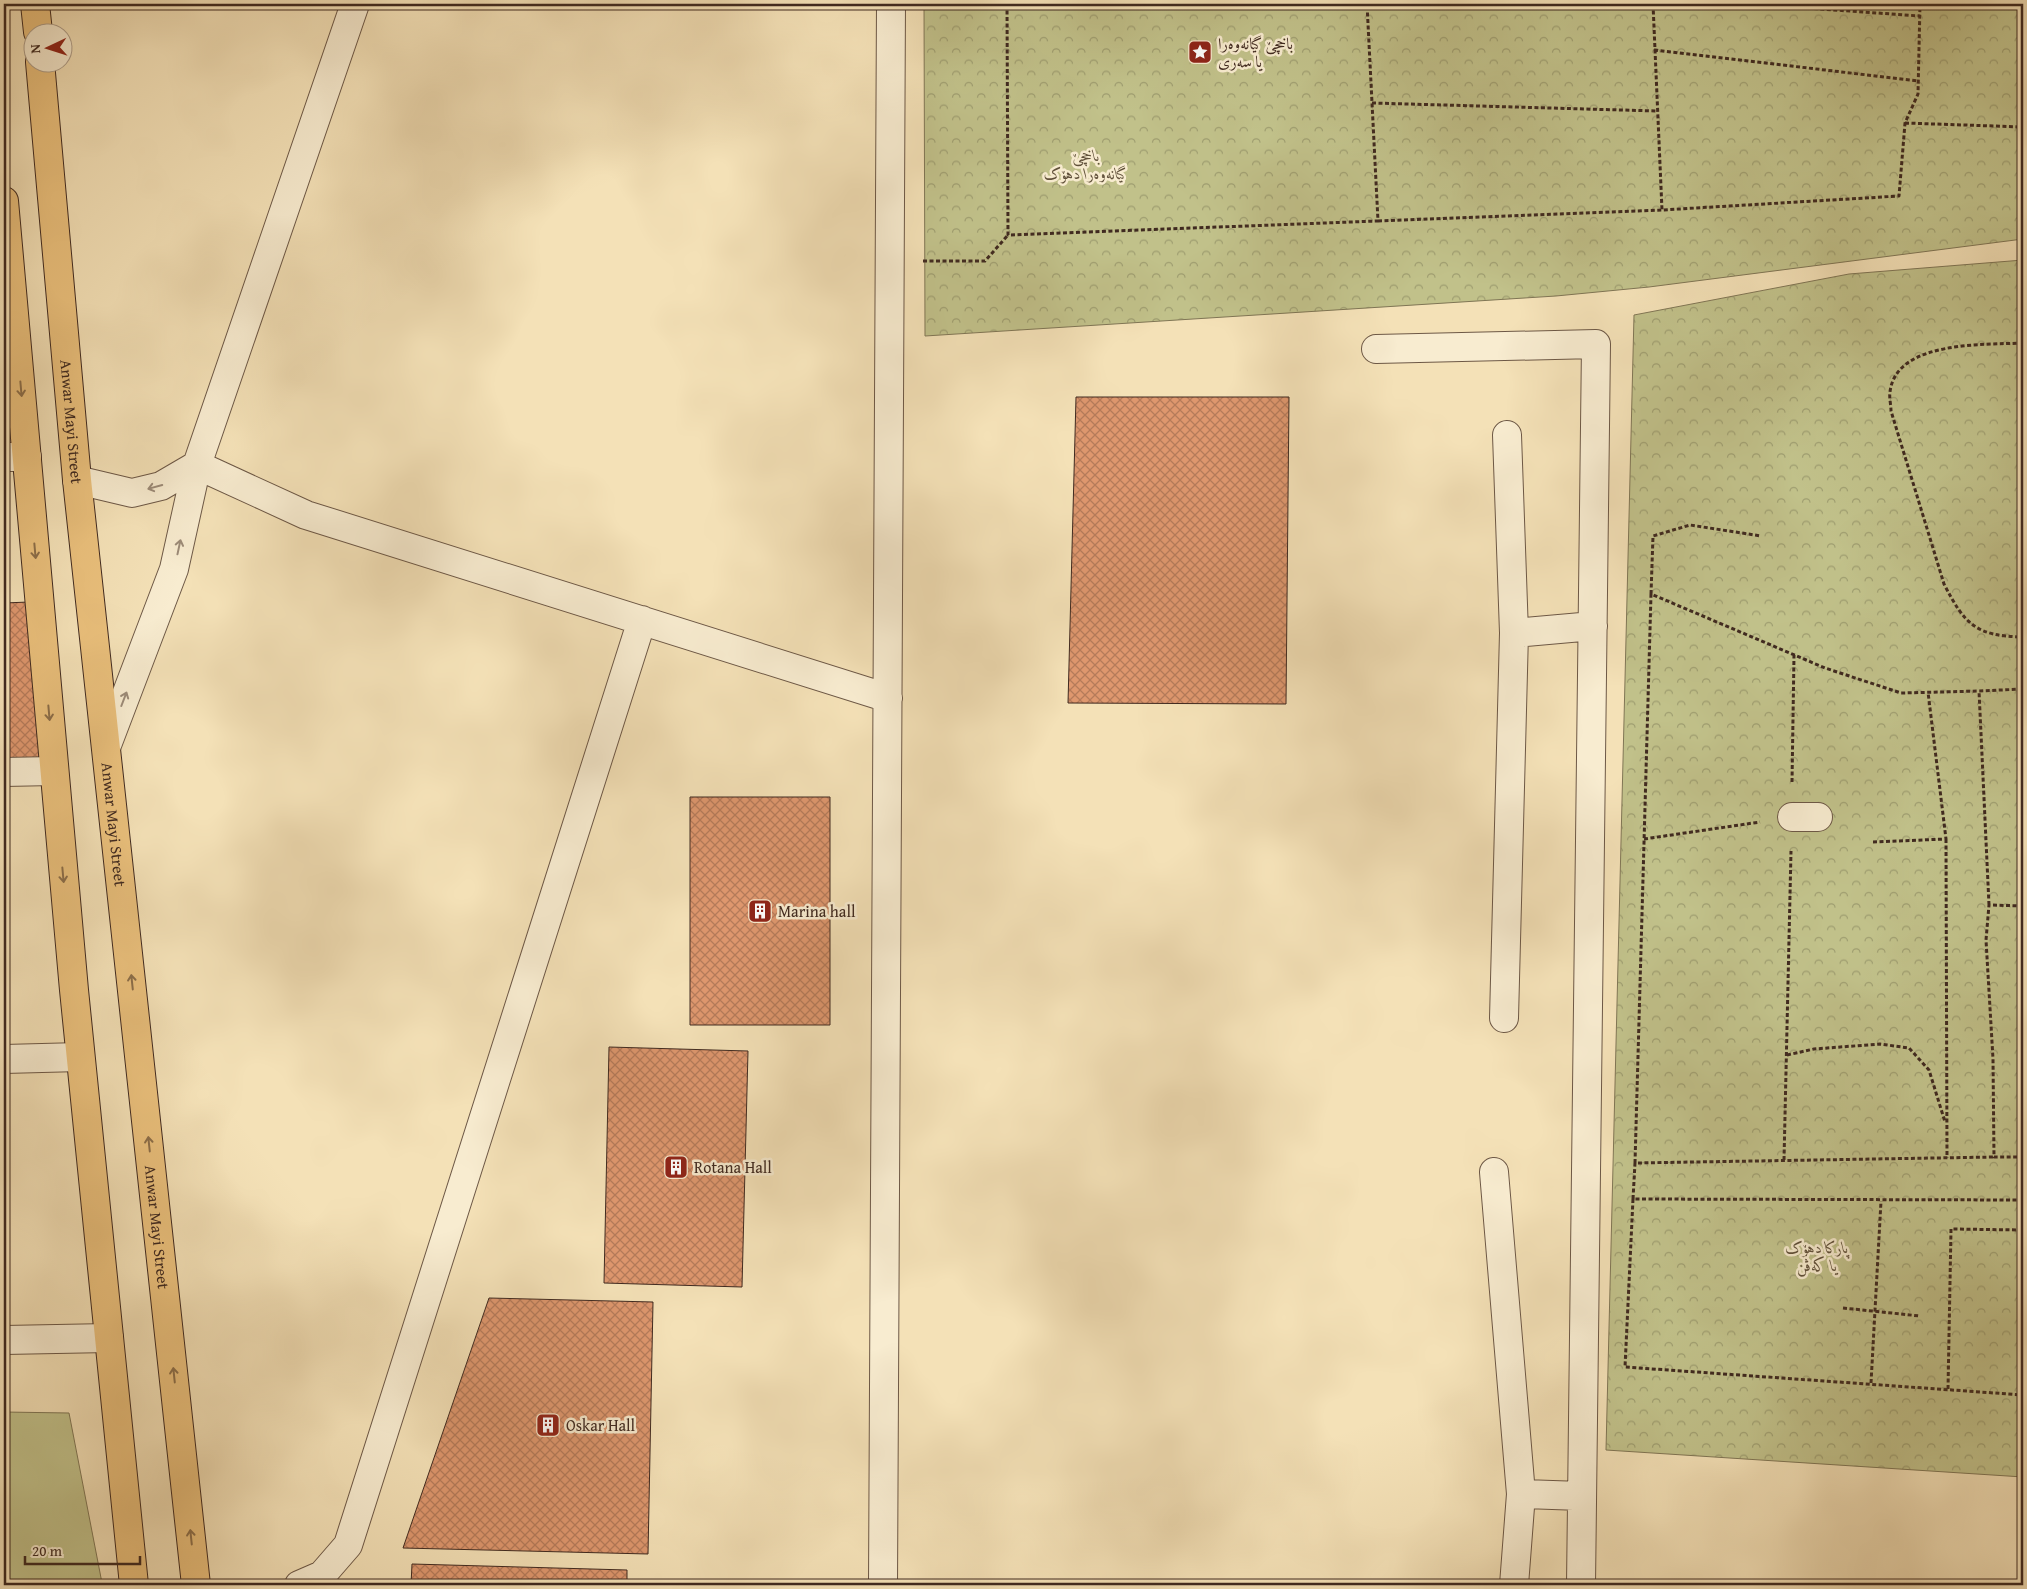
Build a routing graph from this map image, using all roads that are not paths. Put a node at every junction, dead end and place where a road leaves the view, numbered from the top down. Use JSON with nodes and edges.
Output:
{"nodes":[{"id":1,"x":35,"y":4,"type":"edge"},
{"id":2,"x":355,"y":4,"type":"edge"},
{"id":3,"x":891,"y":4,"type":"edge"},
{"id":4,"x":37,"y":22,"type":"edge"},
{"id":5,"x":41,"y":72,"type":"edge"},
{"id":6,"x":4,"y":201,"type":"edge"},
{"id":7,"x":1376,"y":349,"type":"dead end"},
{"id":8,"x":1507,"y":435,"type":"dead end"},
{"id":9,"x":15,"y":457,"type":"edge"},
{"id":10,"x":197,"y":464,"type":"junction"},
{"id":11,"x":77,"y":480,"type":"junction"},
{"id":12,"x":642,"y":620,"type":"junction"},
{"id":13,"x":1593,"y":626,"type":"junction"},
{"id":14,"x":1514,"y":633,"type":"junction"},
{"id":15,"x":888,"y":698,"type":"junction"},
{"id":16,"x":107,"y":745,"type":"junction"},
{"id":17,"x":54,"y":771,"type":"junction"},
{"id":18,"x":4,"y":772,"type":"edge"},
{"id":19,"x":1504,"y":1018,"type":"dead end"},
{"id":20,"x":80,"y":1057,"type":"junction"},
{"id":21,"x":4,"y":1059,"type":"edge"},
{"id":22,"x":1494,"y":1172,"type":"dead end"},
{"id":23,"x":109,"y":1338,"type":"junction"},
{"id":24,"x":4,"y":1340,"type":"edge"},
{"id":25,"x":1521,"y":1494,"type":"junction"},
{"id":26,"x":1581,"y":1496,"type":"junction"},
{"id":27,"x":134,"y":1585,"type":"edge"},
{"id":28,"x":196,"y":1585,"type":"edge"},
{"id":29,"x":299,"y":1585,"type":"edge"},
{"id":30,"x":883,"y":1585,"type":"edge"},
{"id":31,"x":1514,"y":1585,"type":"edge"},
{"id":32,"x":1581,"y":1585,"type":"edge"}],
"edges":[{"from":1,"to":4,"type":"main road"},
{"from":2,"to":10,"type":"street"},
{"from":3,"to":15,"type":"street"},
{"from":5,"to":11,"type":"main road","name":"Anwar Mayi Street"},
{"from":6,"to":9,"type":"main road","one_way":true},
{"from":7,"to":13,"type":"street"},
{"from":8,"to":14,"type":"street"},
{"from":9,"to":17,"type":"main road","one_way":true},
{"from":10,"to":11,"type":"street","one_way":true},
{"from":10,"to":12,"type":"street"},
{"from":16,"to":10,"type":"street","one_way":true},
{"from":11,"to":16,"type":"main road","name":"Anwar Mayi Street"},
{"from":12,"to":15,"type":"street"},
{"from":12,"to":29,"type":"street"},
{"from":13,"to":14,"type":"street"},
{"from":13,"to":26,"type":"street"},
{"from":14,"to":19,"type":"street"},
{"from":15,"to":30,"type":"street"},
{"from":28,"to":16,"type":"main road","name":"Anwar Mayi Street","one_way":true},
{"from":17,"to":18,"type":"street"},
{"from":17,"to":20,"type":"main road","one_way":true},
{"from":20,"to":21,"type":"street"},
{"from":20,"to":23,"type":"main road"},
{"from":22,"to":25,"type":"street"},
{"from":23,"to":24,"type":"street"},
{"from":23,"to":27,"type":"main road"},
{"from":25,"to":26,"type":"street"},
{"from":25,"to":31,"type":"street"},
{"from":26,"to":32,"type":"street"}]}
